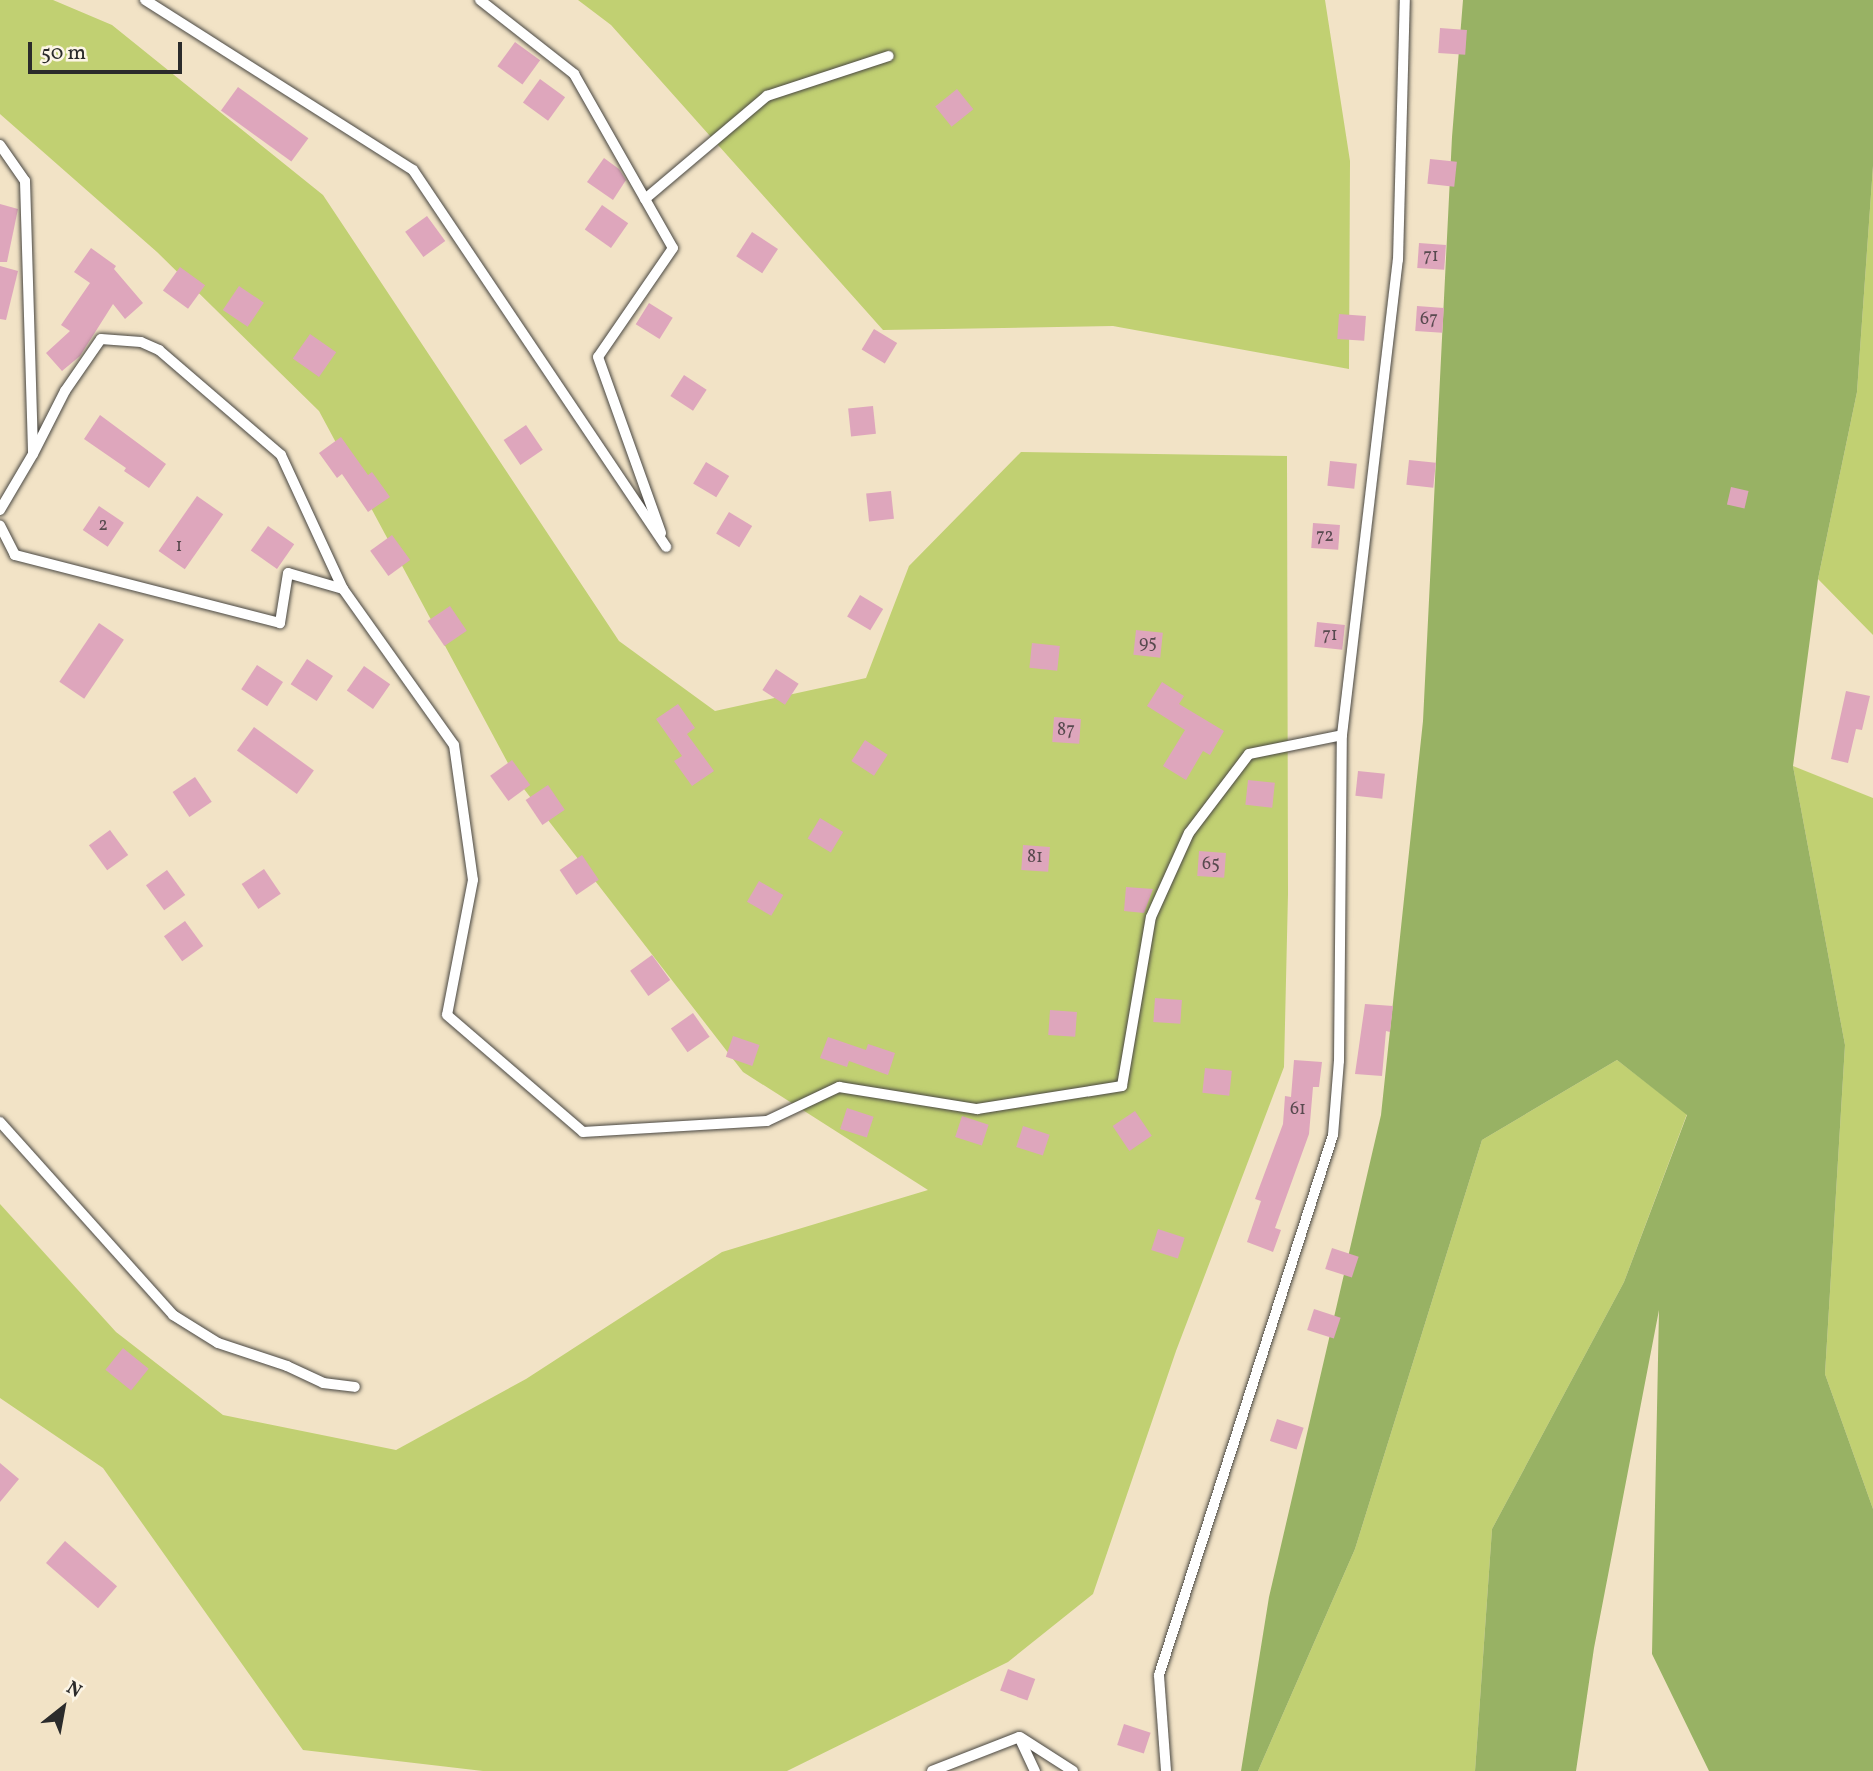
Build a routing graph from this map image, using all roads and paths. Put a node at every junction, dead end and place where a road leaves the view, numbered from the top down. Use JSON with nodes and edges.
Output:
{"nodes":[{"id":1,"x":145,"y":0,"type":"edge"},
{"id":2,"x":480,"y":0,"type":"edge"},
{"id":3,"x":1405,"y":0,"type":"edge"},
{"id":4,"x":888,"y":56,"type":"dead end"},
{"id":5,"x":0,"y":145,"type":"edge"},
{"id":6,"x":645,"y":199,"type":"junction"},
{"id":7,"x":33,"y":454,"type":"junction"},
{"id":8,"x":0,"y":510,"type":"edge"},
{"id":9,"x":0,"y":526,"type":"edge"},
{"id":10,"x":343,"y":589,"type":"junction"},
{"id":11,"x":1342,"y":735,"type":"junction"},
{"id":12,"x":0,"y":1122,"type":"edge"},
{"id":13,"x":355,"y":1387,"type":"dead end"},
{"id":14,"x":1019,"y":1737,"type":"junction"},
{"id":15,"x":932,"y":1771,"type":"edge"},
{"id":16,"x":1035,"y":1771,"type":"edge"},
{"id":17,"x":1073,"y":1771,"type":"edge"},
{"id":18,"x":1166,"y":1771,"type":"edge"}],
"edges":[{"from":1,"to":6,"type":"lane"},
{"from":2,"to":6,"type":"lane"},
{"from":3,"to":11,"type":"lane"},
{"from":4,"to":6,"type":"lane"},
{"from":5,"to":7,"type":"lane"},
{"from":7,"to":8,"type":"lane"},
{"from":7,"to":10,"type":"lane"},
{"from":9,"to":10,"type":"lane"},
{"from":10,"to":11,"type":"lane"},
{"from":11,"to":18,"type":"lane"},
{"from":12,"to":13,"type":"lane"},
{"from":14,"to":15,"type":"lane"},
{"from":14,"to":16,"type":"lane"},
{"from":14,"to":17,"type":"lane"}]}
